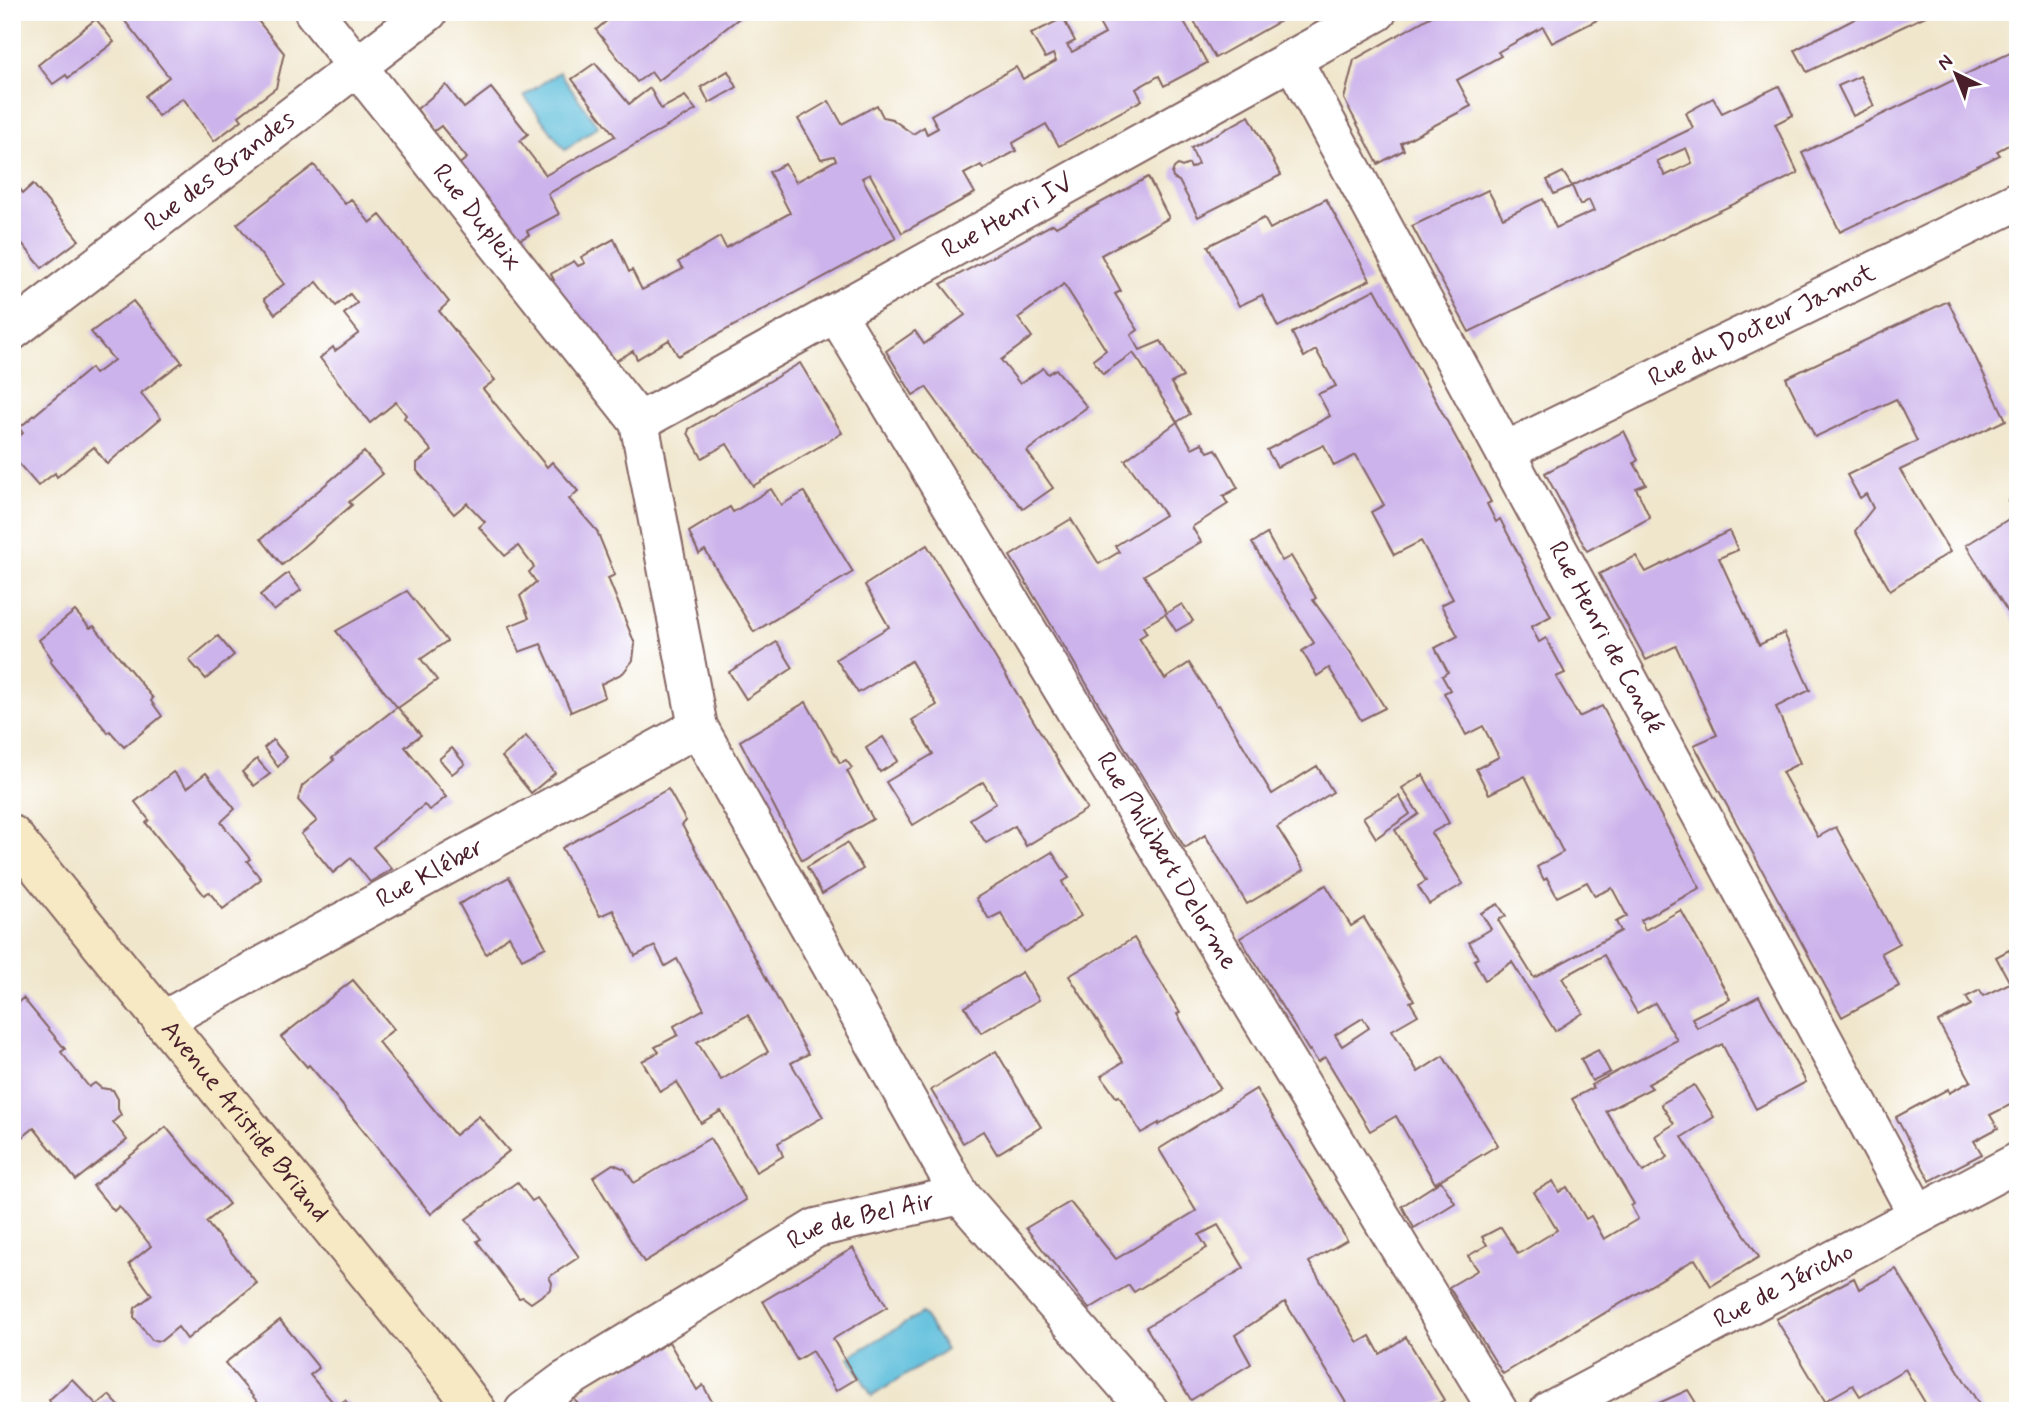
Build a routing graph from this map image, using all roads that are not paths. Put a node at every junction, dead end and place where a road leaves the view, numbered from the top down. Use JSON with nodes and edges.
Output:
{"nodes":[{"id":1,"x":314,"y":12,"type":"edge"},
{"id":2,"x":428,"y":12,"type":"edge"},
{"id":3,"x":1377,"y":12,"type":"edge"},
{"id":4,"x":1292,"y":59,"type":"junction"},
{"id":5,"x":357,"y":67,"type":"junction"},
{"id":6,"x":2018,"y":201,"type":"edge"},
{"id":7,"x":836,"y":313,"type":"junction"},
{"id":8,"x":12,"y":331,"type":"edge"},
{"id":9,"x":639,"y":422,"type":"junction"},
{"id":10,"x":1506,"y":451,"type":"junction"},
{"id":11,"x":698,"y":727,"type":"junction"},
{"id":12,"x":12,"y":835,"type":"edge"},
{"id":13,"x":162,"y":1021,"type":"junction"},
{"id":14,"x":2018,"y":1162,"type":"edge"},
{"id":15,"x":961,"y":1195,"type":"junction"},
{"id":16,"x":1918,"y":1215,"type":"junction"},
{"id":17,"x":477,"y":1411,"type":"edge"},
{"id":18,"x":524,"y":1411,"type":"edge"},
{"id":19,"x":1149,"y":1411,"type":"edge"},
{"id":20,"x":1499,"y":1411,"type":"edge"},
{"id":21,"x":1549,"y":1411,"type":"edge"}],
"edges":[{"from":1,"to":5,"type":"street","name":"Rue Dupleix"},
{"from":2,"to":5,"type":"street","name":"Rue des Brandes"},
{"from":3,"to":4,"type":"street","name":"Rue Henri IV"},
{"from":4,"to":7,"type":"street","name":"Rue Henri IV"},
{"from":4,"to":10,"type":"street","name":"Rue Henri de Condé"},
{"from":5,"to":8,"type":"street","name":"Rue des Brandes"},
{"from":5,"to":9,"type":"street","name":"Rue Dupleix"},
{"from":6,"to":10,"type":"street","name":"Rue du Docteur Jamot"},
{"from":7,"to":9,"type":"street","name":"Rue Henri IV"},
{"from":7,"to":20,"type":"street","name":"Rue Philibert Delorme"},
{"from":9,"to":11,"type":"street"},
{"from":10,"to":16,"type":"street","name":"Rue Henri de Condé"},
{"from":11,"to":13,"type":"street","name":"Rue Kléber"},
{"from":11,"to":15,"type":"street"},
{"from":12,"to":13,"type":"street","name":"Avenue Aristide Briand"},
{"from":13,"to":17,"type":"street","name":"Avenue Aristide Briand"},
{"from":14,"to":16,"type":"street","name":"Rue de Jéricho"},
{"from":15,"to":18,"type":"street","name":"Rue de Bel Air"},
{"from":15,"to":19,"type":"street","name":"Rue de Bel Air"},
{"from":16,"to":21,"type":"street","name":"Rue de Jéricho"}]}
